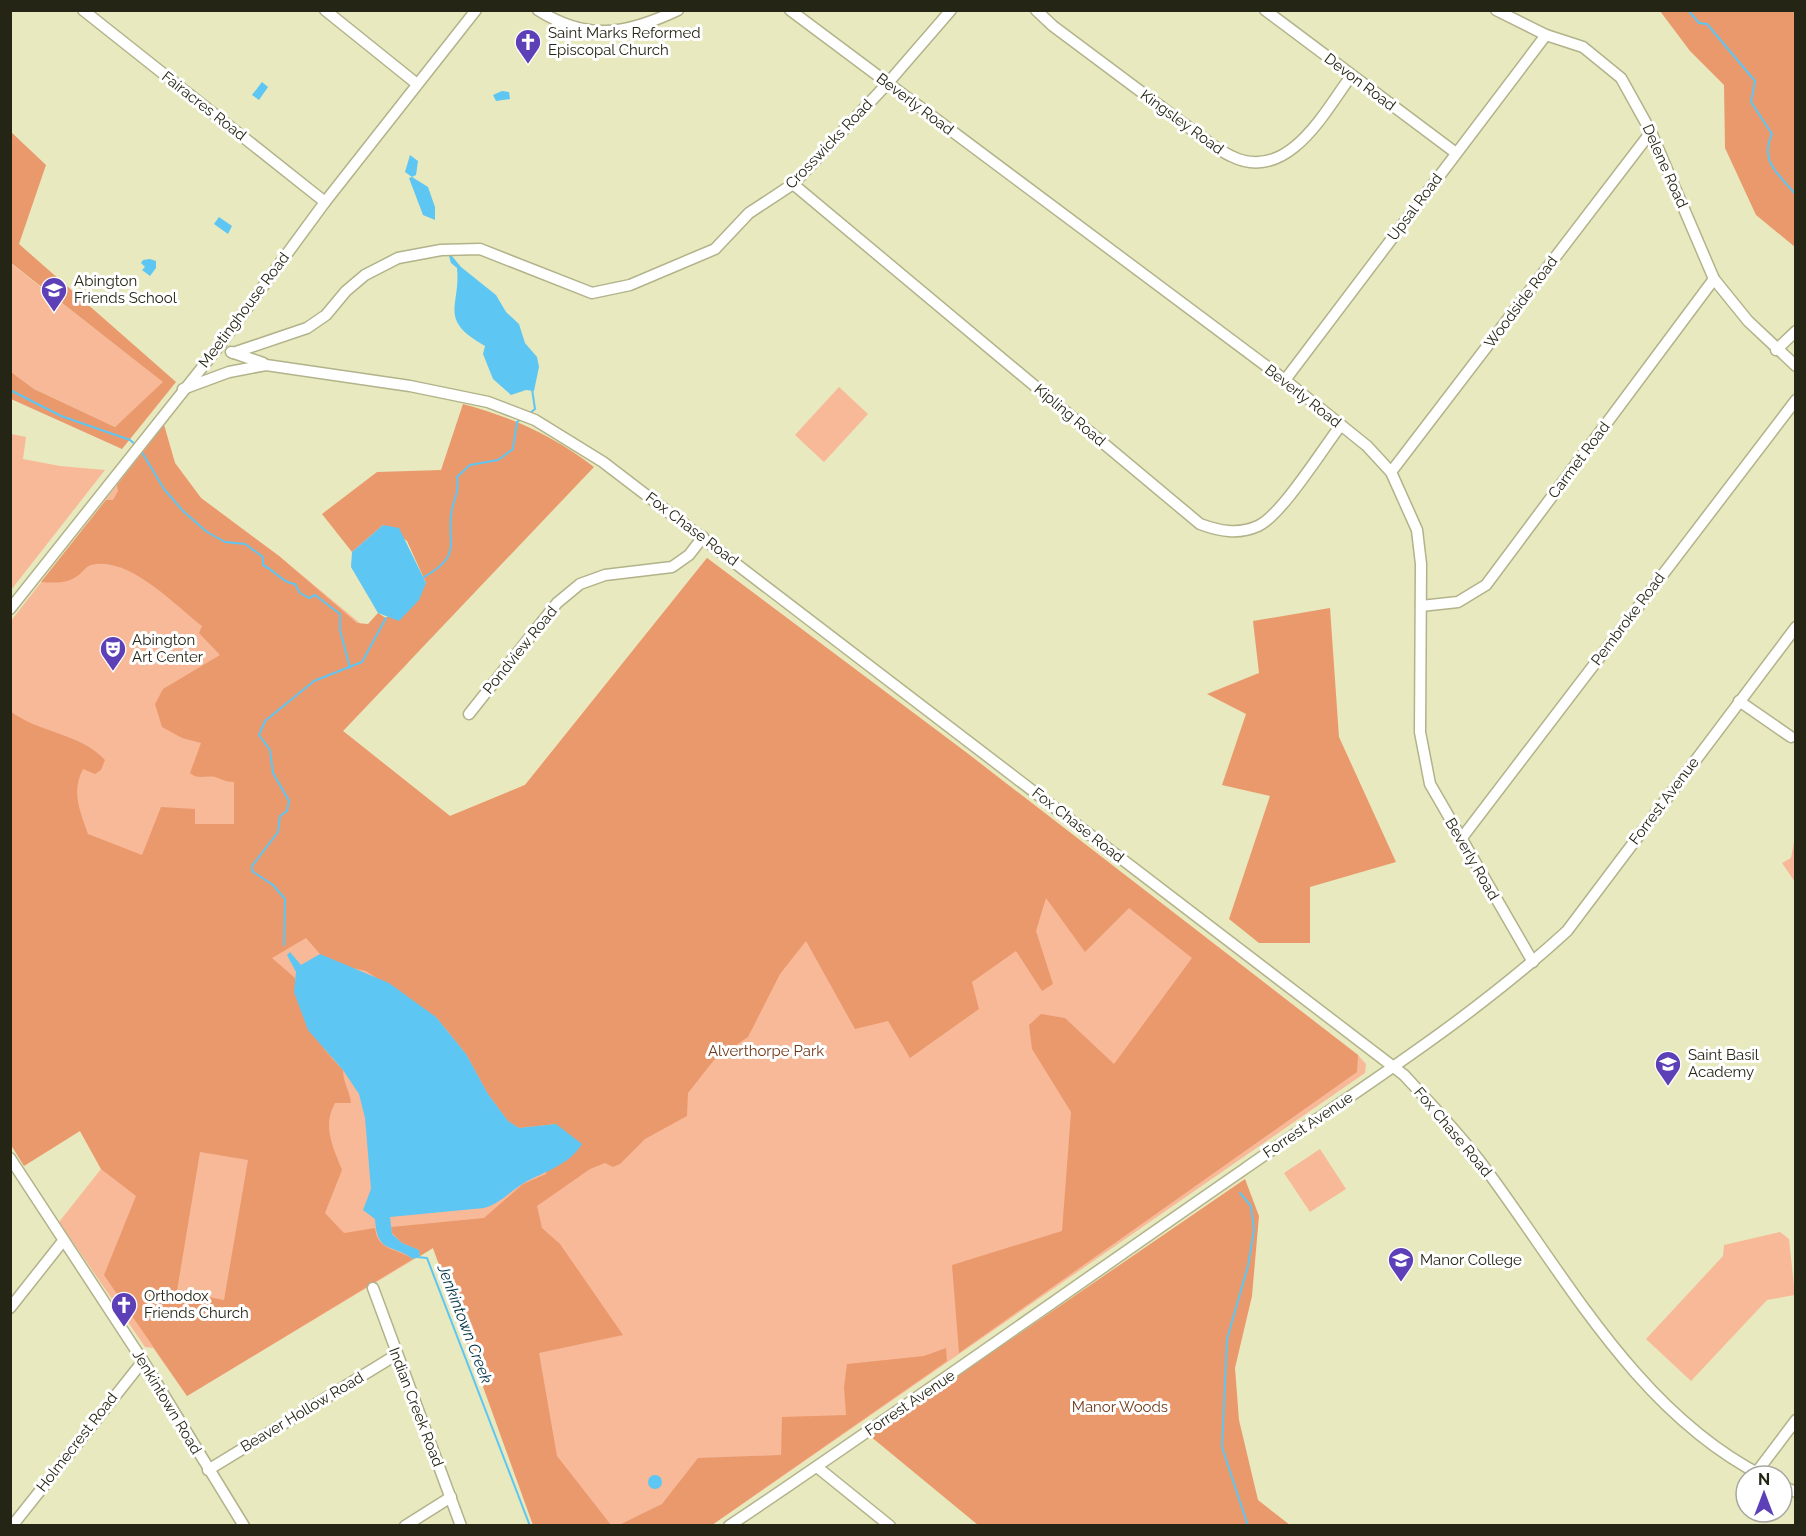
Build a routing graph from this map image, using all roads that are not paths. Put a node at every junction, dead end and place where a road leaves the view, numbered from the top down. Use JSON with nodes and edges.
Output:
{"nodes":[{"id":1,"x":83,"y":10,"type":"edge"},
{"id":2,"x":325,"y":10,"type":"edge"},
{"id":3,"x":476,"y":10,"type":"edge"},
{"id":4,"x":538,"y":10,"type":"edge"},
{"id":5,"x":678,"y":10,"type":"edge"},
{"id":6,"x":790,"y":10,"type":"edge"},
{"id":7,"x":951,"y":10,"type":"edge"},
{"id":8,"x":1036,"y":10,"type":"edge"},
{"id":9,"x":1265,"y":10,"type":"edge"},
{"id":10,"x":1496,"y":10,"type":"edge"},
{"id":11,"x":1546,"y":35,"type":"junction"},
{"id":12,"x":1351,"y":76,"type":"junction"},
{"id":13,"x":417,"y":84,"type":"junction"},
{"id":14,"x":887,"y":84,"type":"junction"},
{"id":15,"x":1650,"y":132,"type":"junction"},
{"id":16,"x":1456,"y":153,"type":"junction"},
{"id":17,"x":793,"y":184,"type":"junction"},
{"id":18,"x":325,"y":202,"type":"junction"},
{"id":19,"x":1714,"y":279,"type":"junction"},
{"id":20,"x":1796,"y":331,"type":"edge"},
{"id":21,"x":218,"y":348,"type":"junction"},
{"id":22,"x":1776,"y":350,"type":"junction"},
{"id":23,"x":239,"y":351,"type":"junction"},
{"id":24,"x":266,"y":365,"type":"junction"},
{"id":25,"x":1796,"y":366,"type":"edge"},
{"id":26,"x":253,"y":367,"type":"junction"},
{"id":27,"x":1285,"y":380,"type":"junction"},
{"id":28,"x":183,"y":389,"type":"junction"},
{"id":29,"x":1796,"y":400,"type":"edge"},
{"id":30,"x":1341,"y":425,"type":"junction"},
{"id":31,"x":1391,"y":472,"type":"junction"},
{"id":32,"x":703,"y":537,"type":"junction"},
{"id":33,"x":1421,"y":606,"type":"junction"},
{"id":34,"x":10,"y":609,"type":"edge"},
{"id":35,"x":1796,"y":627,"type":"edge"},
{"id":36,"x":1739,"y":702,"type":"junction"},
{"id":37,"x":469,"y":714,"type":"dead end"},
{"id":38,"x":1791,"y":737,"type":"dead end"},
{"id":39,"x":1461,"y":839,"type":"junction"},
{"id":40,"x":1533,"y":962,"type":"junction"},
{"id":41,"x":1393,"y":1069,"type":"junction"},
{"id":42,"x":10,"y":1158,"type":"edge"},
{"id":43,"x":63,"y":1241,"type":"junction"},
{"id":44,"x":373,"y":1288,"type":"dead end"},
{"id":45,"x":10,"y":1308,"type":"edge"},
{"id":46,"x":396,"y":1355,"type":"junction"},
{"id":47,"x":143,"y":1360,"type":"junction"},
{"id":48,"x":1796,"y":1420,"type":"edge"},
{"id":49,"x":1744,"y":1464,"type":"edge"},
{"id":50,"x":1767,"y":1464,"type":"edge"},
{"id":51,"x":817,"y":1467,"type":"junction"},
{"id":52,"x":208,"y":1470,"type":"junction"},
{"id":53,"x":451,"y":1497,"type":"junction"},
{"id":54,"x":239,"y":1523,"type":"edge"},
{"id":55,"x":12,"y":1526,"type":"edge"},
{"id":56,"x":405,"y":1526,"type":"edge"},
{"id":57,"x":461,"y":1526,"type":"edge"},
{"id":58,"x":729,"y":1526,"type":"edge"},
{"id":59,"x":890,"y":1526,"type":"edge"}],
"edges":[{"from":1,"to":18,"type":"street","name":"Fairacres Road"},
{"from":2,"to":13,"type":"street"},
{"from":3,"to":13,"type":"street","name":"Meetinghouse Road"},
{"from":4,"to":5,"type":"street"},
{"from":6,"to":14,"type":"street","name":"Beverly Road"},
{"from":7,"to":14,"type":"street","name":"Crosswicks Road"},
{"from":8,"to":12,"type":"street","name":"Kingsley Road"},
{"from":9,"to":12,"type":"street","name":"Devon Road"},
{"from":10,"to":11,"type":"street","name":"Delene Road"},
{"from":11,"to":15,"type":"street","name":"Delene Road"},
{"from":11,"to":16,"type":"street","name":"Upsal Road"},
{"from":12,"to":16,"type":"street","name":"Devon Road"},
{"from":13,"to":18,"type":"street","name":"Meetinghouse Road"},
{"from":14,"to":17,"type":"street","name":"Crosswicks Road"},
{"from":14,"to":27,"type":"street","name":"Beverly Road"},
{"from":15,"to":19,"type":"street","name":"Delene Road"},
{"from":15,"to":31,"type":"street","name":"Woodside Road"},
{"from":16,"to":27,"type":"street","name":"Upsal Road"},
{"from":17,"to":23,"type":"street","name":"Crosswicks Road"},
{"from":17,"to":30,"type":"street","name":"Kipling Road"},
{"from":18,"to":21,"type":"street","name":"Meetinghouse Road"},
{"from":19,"to":22,"type":"street","name":"Delene Road"},
{"from":19,"to":33,"type":"street","name":"Carmet Road"},
{"from":20,"to":22,"type":"street"},
{"from":21,"to":23,"type":"street","name":"Fox Chase Road"},
{"from":21,"to":26,"type":"street","name":"Fox Chase Road"},
{"from":21,"to":28,"type":"street","name":"Meetinghouse Road"},
{"from":22,"to":25,"type":"street","name":"Delene Road"},
{"from":23,"to":24,"type":"street","name":"Fox Chase Road"},
{"from":24,"to":26,"type":"street","name":"Fox Chase Road"},
{"from":24,"to":32,"type":"street","name":"Fox Chase Road"},
{"from":26,"to":28,"type":"street","name":"Fox Chase Road"},
{"from":27,"to":30,"type":"street","name":"Beverly Road"},
{"from":28,"to":34,"type":"street","name":"Meetinghouse Road"},
{"from":29,"to":39,"type":"street","name":"Pembroke Road"},
{"from":30,"to":31,"type":"street","name":"Beverly Road"},
{"from":31,"to":33,"type":"street","name":"Beverly Road"},
{"from":32,"to":37,"type":"street","name":"Pondview Road"},
{"from":32,"to":41,"type":"street","name":"Fox Chase Road"},
{"from":33,"to":39,"type":"street","name":"Beverly Road"},
{"from":35,"to":36,"type":"street","name":"Forrest Avenue"},
{"from":36,"to":38,"type":"street"},
{"from":36,"to":40,"type":"street","name":"Forrest Avenue"},
{"from":39,"to":40,"type":"street","name":"Beverly Road"},
{"from":40,"to":41,"type":"street","name":"Forrest Avenue"},
{"from":41,"to":49,"type":"street","name":"Fox Chase Road"},
{"from":41,"to":51,"type":"street","name":"Forrest Avenue"},
{"from":42,"to":43,"type":"street","name":"Jenkintown Road"},
{"from":43,"to":45,"type":"street"},
{"from":43,"to":47,"type":"street","name":"Jenkintown Road"},
{"from":44,"to":46,"type":"street","name":"Indian Creek Road"},
{"from":46,"to":52,"type":"street","name":"Beaver Hollow Road"},
{"from":46,"to":53,"type":"street","name":"Indian Creek Road"},
{"from":47,"to":52,"type":"street","name":"Jenkintown Road"},
{"from":47,"to":55,"type":"street","name":"Holmecrest Road"},
{"from":48,"to":50,"type":"street"},
{"from":51,"to":58,"type":"street","name":"Forrest Avenue"},
{"from":51,"to":59,"type":"street"},
{"from":52,"to":54,"type":"street","name":"Jenkintown Road"},
{"from":53,"to":56,"type":"street"},
{"from":53,"to":57,"type":"street","name":"Indian Creek Road"}]}
